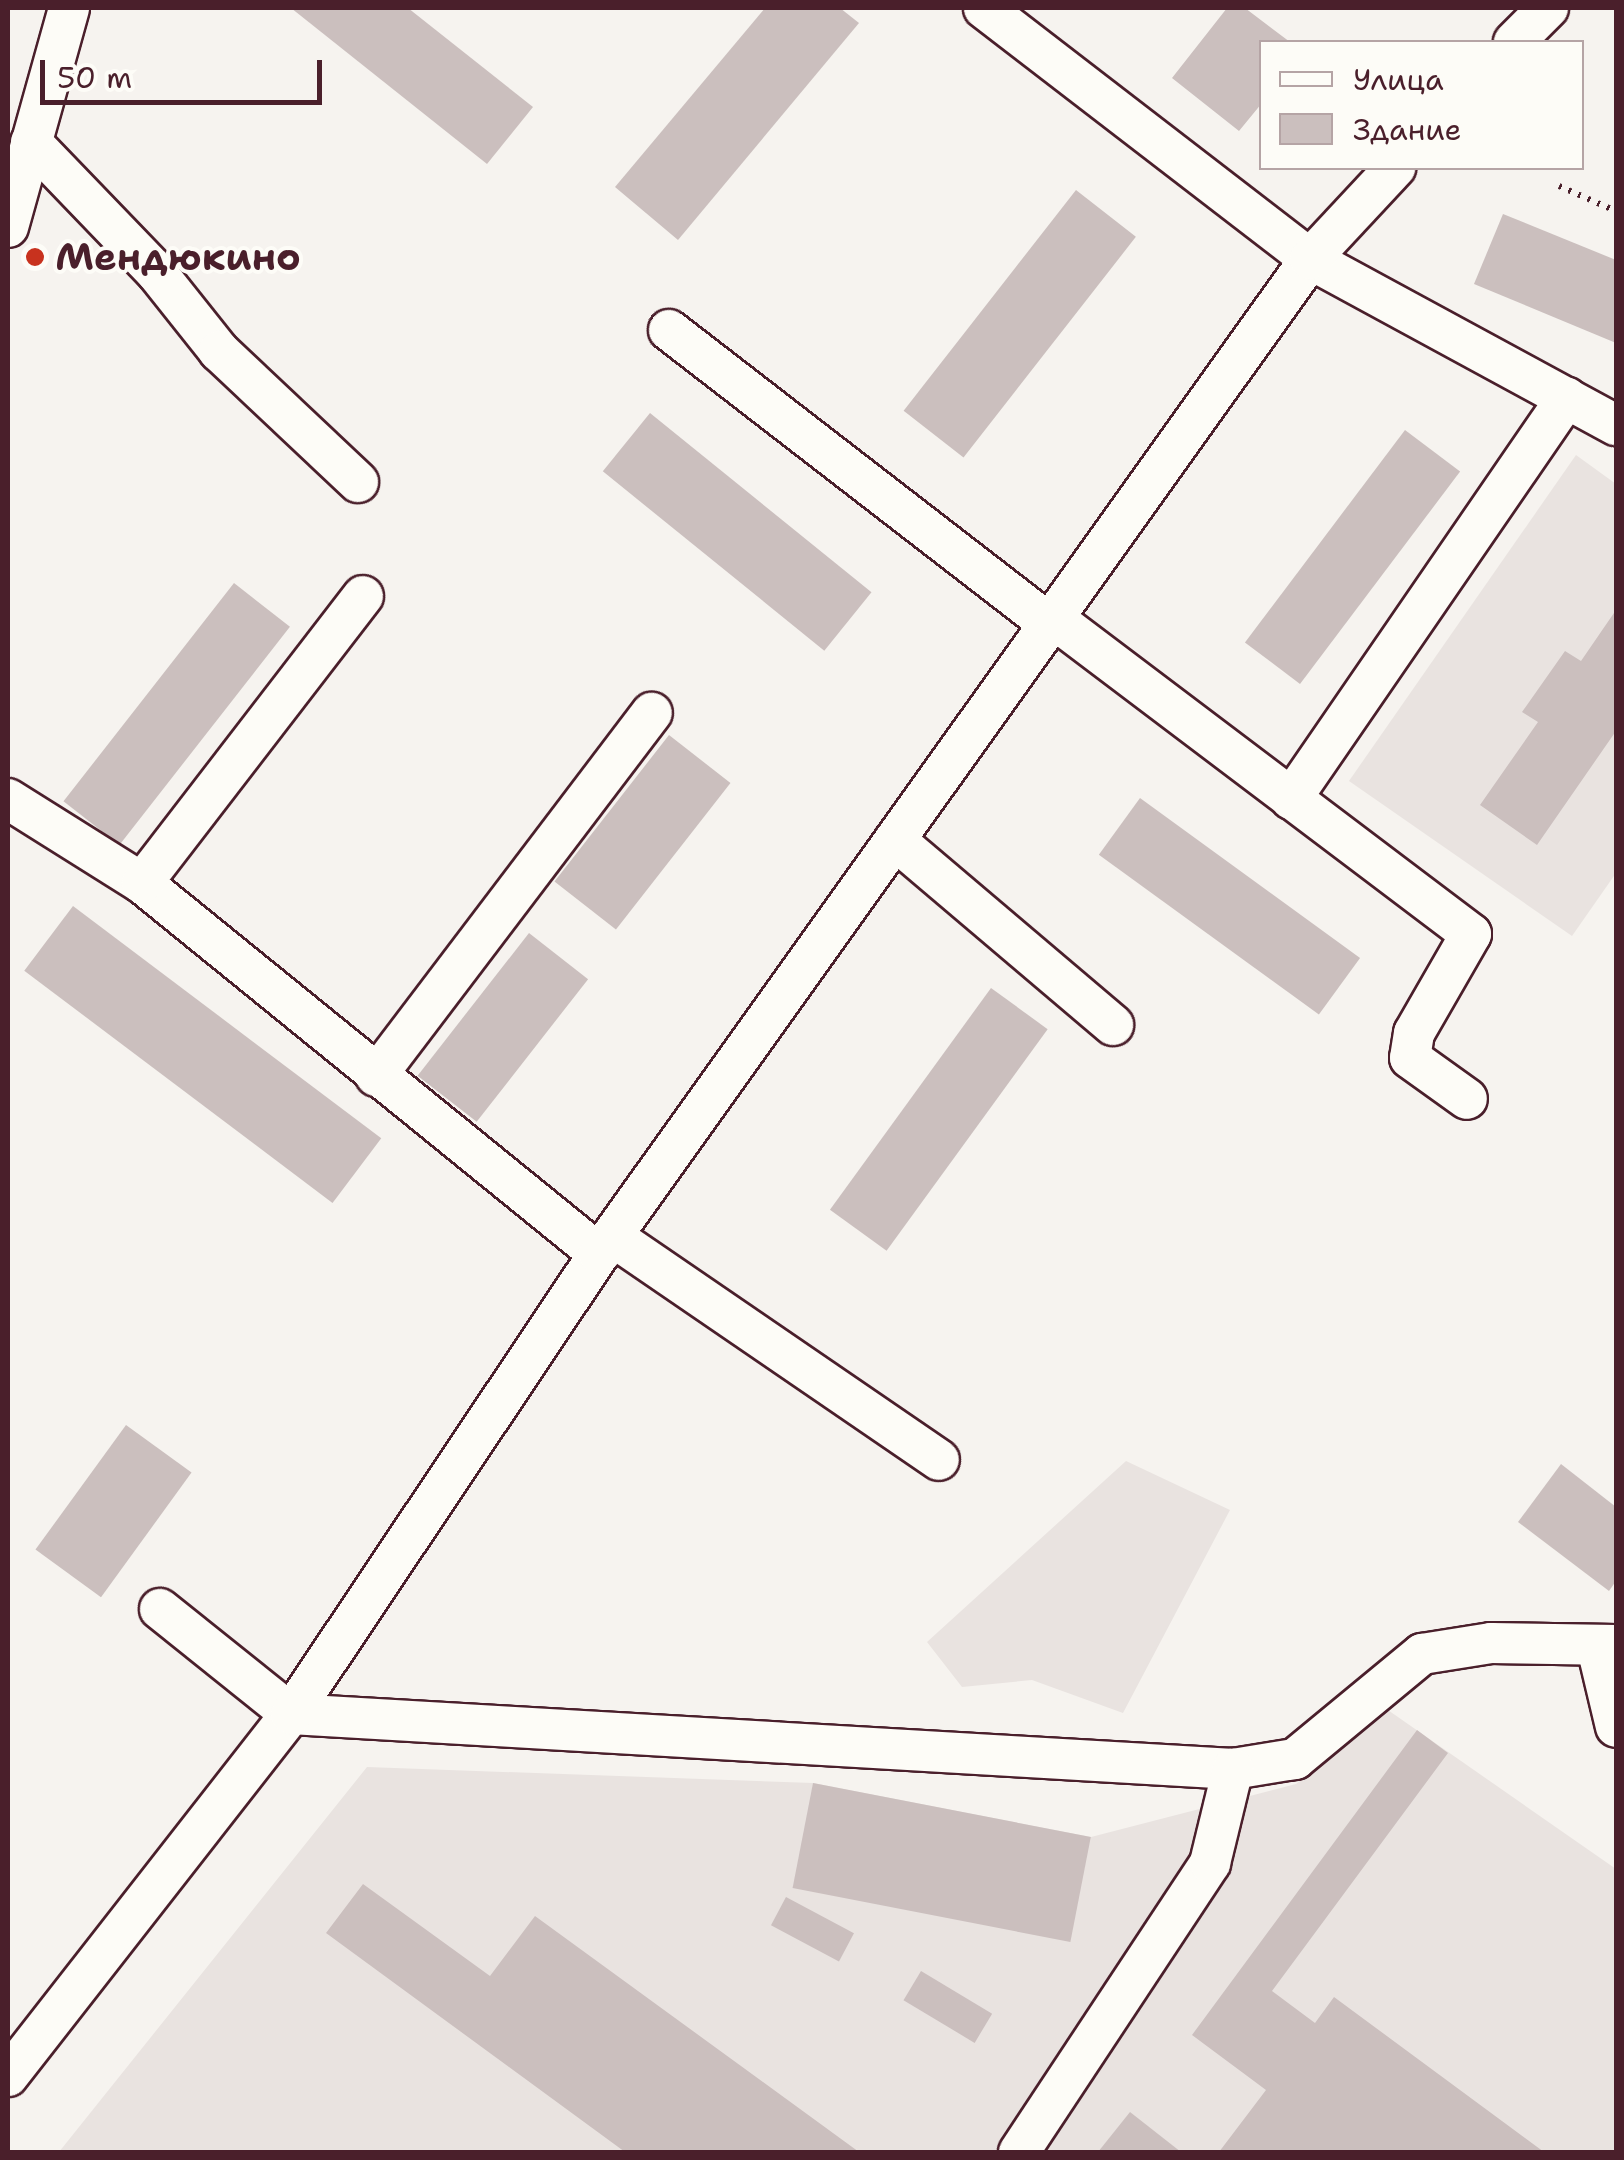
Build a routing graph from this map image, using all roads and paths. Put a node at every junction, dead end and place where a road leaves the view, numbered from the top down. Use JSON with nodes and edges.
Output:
{"nodes":[{"id":1,"x":69,"y":8,"type":"edge"},
{"id":2,"x":984,"y":8,"type":"edge"},
{"id":3,"x":1548,"y":8,"type":"edge"},
{"id":4,"x":1516,"y":40,"type":"edge"},
{"id":5,"x":32,"y":142,"type":"junction"},
{"id":6,"x":1393,"y":170,"type":"edge"},
{"id":7,"x":1559,"y":186,"type":"dead end"},
{"id":8,"x":1616,"y":210,"type":"edge"},
{"id":9,"x":8,"y":227,"type":"edge"},
{"id":10,"x":1310,"y":259,"type":"junction"},
{"id":11,"x":669,"y":330,"type":"dead end"},
{"id":12,"x":1567,"y":398,"type":"junction"},
{"id":13,"x":1616,"y":425,"type":"edge"},
{"id":14,"x":358,"y":482,"type":"dead end"},
{"id":15,"x":363,"y":596,"type":"dead end"},
{"id":16,"x":1052,"y":621,"type":"junction"},
{"id":17,"x":652,"y":713,"type":"dead end"},
{"id":18,"x":8,"y":799,"type":"edge"},
{"id":19,"x":1291,"y":799,"type":"junction"},
{"id":20,"x":895,"y":840,"type":"junction"},
{"id":21,"x":142,"y":883,"type":"junction"},
{"id":22,"x":1113,"y":1025,"type":"dead end"},
{"id":23,"x":376,"y":1076,"type":"junction"},
{"id":24,"x":1467,"y":1099,"type":"dead end"},
{"id":25,"x":605,"y":1245,"type":"junction"},
{"id":26,"x":939,"y":1460,"type":"dead end"},
{"id":27,"x":160,"y":1609,"type":"dead end"},
{"id":28,"x":1607,"y":1646,"type":"edge"},
{"id":29,"x":290,"y":1714,"type":"junction"},
{"id":30,"x":1616,"y":1727,"type":"edge"},
{"id":31,"x":1233,"y":1769,"type":"junction"},
{"id":32,"x":8,"y":2076,"type":"edge"},
{"id":33,"x":1018,"y":2152,"type":"edge"}],
"edges":[{"from":1,"to":5,"type":"street"},
{"from":2,"to":10,"type":"street"},
{"from":3,"to":4,"type":"street"},
{"from":5,"to":9,"type":"street"},
{"from":5,"to":14,"type":"street"},
{"from":6,"to":10,"type":"street"},
{"from":7,"to":8,"type":"path"},
{"from":10,"to":12,"type":"street"},
{"from":10,"to":16,"type":"street"},
{"from":11,"to":16,"type":"street"},
{"from":12,"to":13,"type":"street"},
{"from":12,"to":19,"type":"street"},
{"from":15,"to":21,"type":"street"},
{"from":16,"to":19,"type":"street"},
{"from":16,"to":20,"type":"street"},
{"from":17,"to":23,"type":"street"},
{"from":18,"to":21,"type":"street"},
{"from":19,"to":24,"type":"street"},
{"from":20,"to":22,"type":"street"},
{"from":20,"to":25,"type":"street"},
{"from":21,"to":23,"type":"street"},
{"from":23,"to":25,"type":"street"},
{"from":25,"to":26,"type":"street"},
{"from":25,"to":29,"type":"street"},
{"from":27,"to":29,"type":"street"},
{"from":28,"to":30,"type":"street"},
{"from":28,"to":31,"type":"street"},
{"from":29,"to":31,"type":"street"},
{"from":29,"to":32,"type":"street"},
{"from":31,"to":33,"type":"street"}]}
